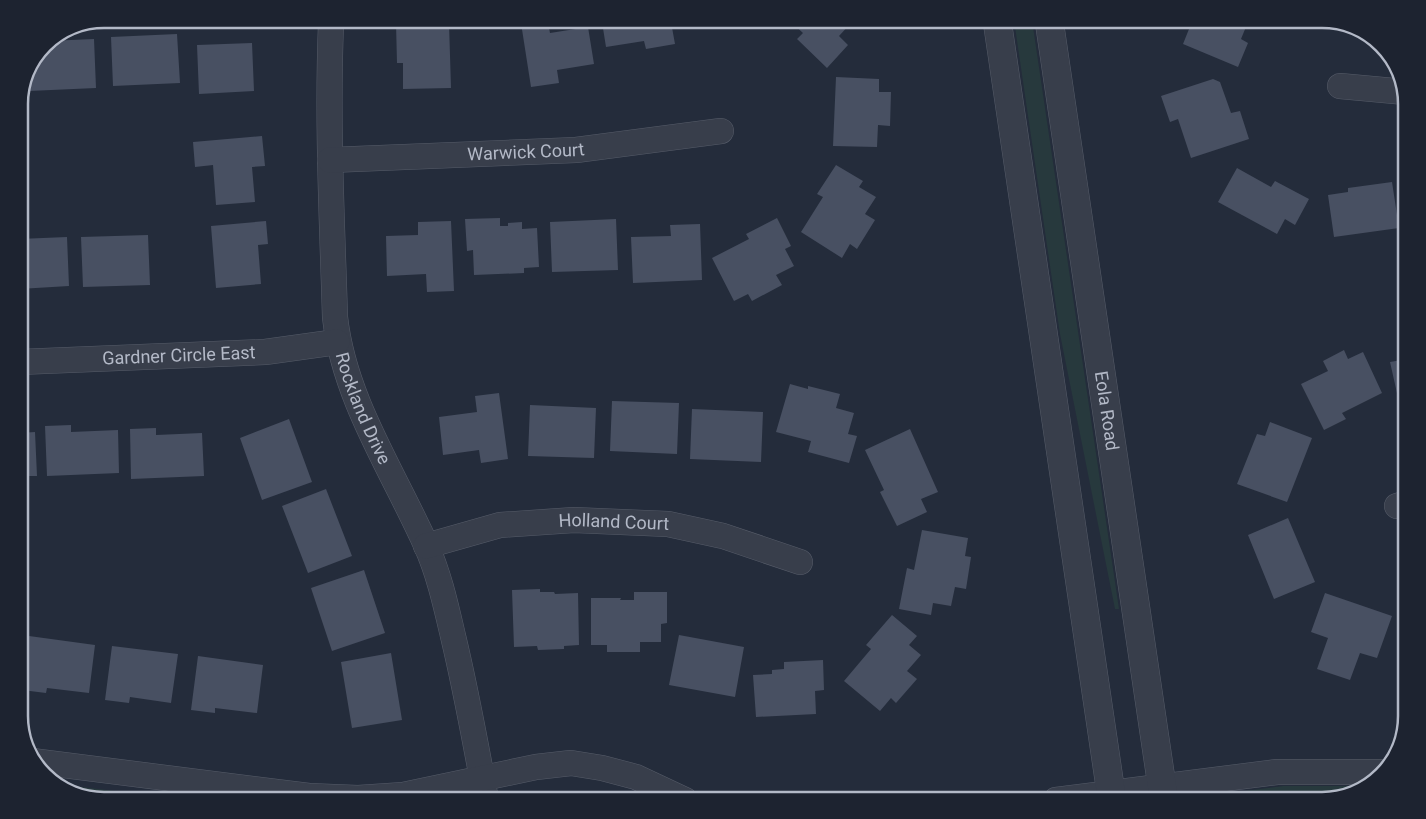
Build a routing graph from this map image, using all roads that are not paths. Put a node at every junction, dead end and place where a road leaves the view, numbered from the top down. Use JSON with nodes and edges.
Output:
{"nodes":[{"id":1,"x":331,"y":28,"type":"edge"},
{"id":2,"x":998,"y":28,"type":"edge"},
{"id":3,"x":1050,"y":28,"type":"edge"},
{"id":4,"x":1340,"y":86,"type":"dead end"},
{"id":5,"x":1397,"y":91,"type":"edge"},
{"id":6,"x":721,"y":131,"type":"dead end"},
{"id":7,"x":330,"y":160,"type":"junction"},
{"id":8,"x":337,"y":342,"type":"junction"},
{"id":9,"x":28,"y":362,"type":"edge"},
{"id":10,"x":426,"y":546,"type":"junction"},
{"id":11,"x":800,"y":562,"type":"dead end"},
{"id":12,"x":44,"y":763,"type":"edge"},
{"id":13,"x":1373,"y":772,"type":"edge"},
{"id":14,"x":484,"y":789,"type":"edge"},
{"id":15,"x":276,"y":792,"type":"edge"},
{"id":16,"x":436,"y":792,"type":"edge"},
{"id":17,"x":668,"y":792,"type":"edge"},
{"id":18,"x":1111,"y":792,"type":"edge"},
{"id":19,"x":1163,"y":792,"type":"edge"},
{"id":20,"x":1173,"y":792,"type":"edge"}],
"edges":[{"from":1,"to":7,"type":"street","name":"Rockland Drive"},
{"from":2,"to":18,"type":"street"},
{"from":3,"to":19,"type":"street","name":"Eola Road"},
{"from":4,"to":5,"type":"street"},
{"from":6,"to":7,"type":"street","name":"Warwick Court"},
{"from":7,"to":8,"type":"street","name":"Rockland Drive"},
{"from":8,"to":9,"type":"street","name":"Gardner Circle East"},
{"from":8,"to":10,"type":"street","name":"Rockland Drive"},
{"from":10,"to":11,"type":"street","name":"Holland Court"},
{"from":10,"to":14,"type":"street","name":"Rockland Drive"},
{"from":12,"to":15,"type":"street"},
{"from":13,"to":20,"type":"street"},
{"from":14,"to":16,"type":"street"},
{"from":14,"to":17,"type":"street"}]}
